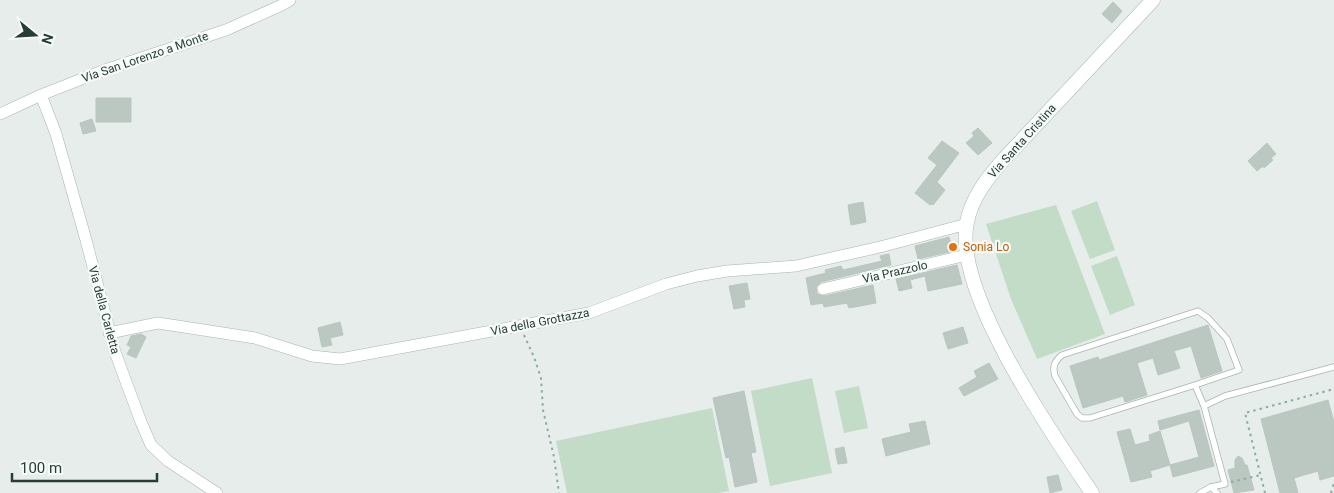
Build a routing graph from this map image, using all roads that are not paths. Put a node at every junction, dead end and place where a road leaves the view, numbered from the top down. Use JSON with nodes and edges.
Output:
{"nodes":[{"id":1,"x":290,"y":0,"type":"edge"},
{"id":2,"x":1153,"y":0,"type":"edge"},
{"id":3,"x":41,"y":95,"type":"junction"},
{"id":4,"x":0,"y":114,"type":"edge"},
{"id":5,"x":966,"y":224,"type":"junction"},
{"id":6,"x":967,"y":255,"type":"junction"},
{"id":7,"x":823,"y":289,"type":"dead end"},
{"id":8,"x":109,"y":333,"type":"junction"},
{"id":9,"x":1334,"y":367,"type":"edge"},
{"id":10,"x":1195,"y":385,"type":"junction"},
{"id":11,"x":1204,"y":406,"type":"junction"},
{"id":12,"x":1211,"y":487,"type":"junction"},
{"id":13,"x":217,"y":493,"type":"edge"},
{"id":14,"x":1092,"y":493,"type":"edge"},
{"id":15,"x":1200,"y":493,"type":"edge"},
{"id":16,"x":1217,"y":493,"type":"edge"}],
"edges":[{"from":1,"to":3,"type":"street","name":"Via San Lorenzo a Monte"},
{"from":2,"to":5,"type":"street","name":"Via Santa Cristina"},
{"from":3,"to":4,"type":"street","name":"Via San Lorenzo a Monte"},
{"from":3,"to":8,"type":"street","name":"Via della Carletta"},
{"from":5,"to":6,"type":"street","name":"Via Santa Cristina"},
{"from":5,"to":8,"type":"street","name":"Via della Grottazza"},
{"from":6,"to":7,"type":"street","name":"Via Prazzolo"},
{"from":6,"to":14,"type":"street","name":"Via Santa Cristina"},
{"from":8,"to":13,"type":"street","name":"Via della Carletta"},
{"from":9,"to":11,"type":"lane"},
{"from":10,"to":10,"type":"lane"},
{"from":10,"to":11,"type":"lane"},
{"from":11,"to":12,"type":"lane"},
{"from":12,"to":15,"type":"lane"},
{"from":12,"to":16,"type":"lane"}]}
